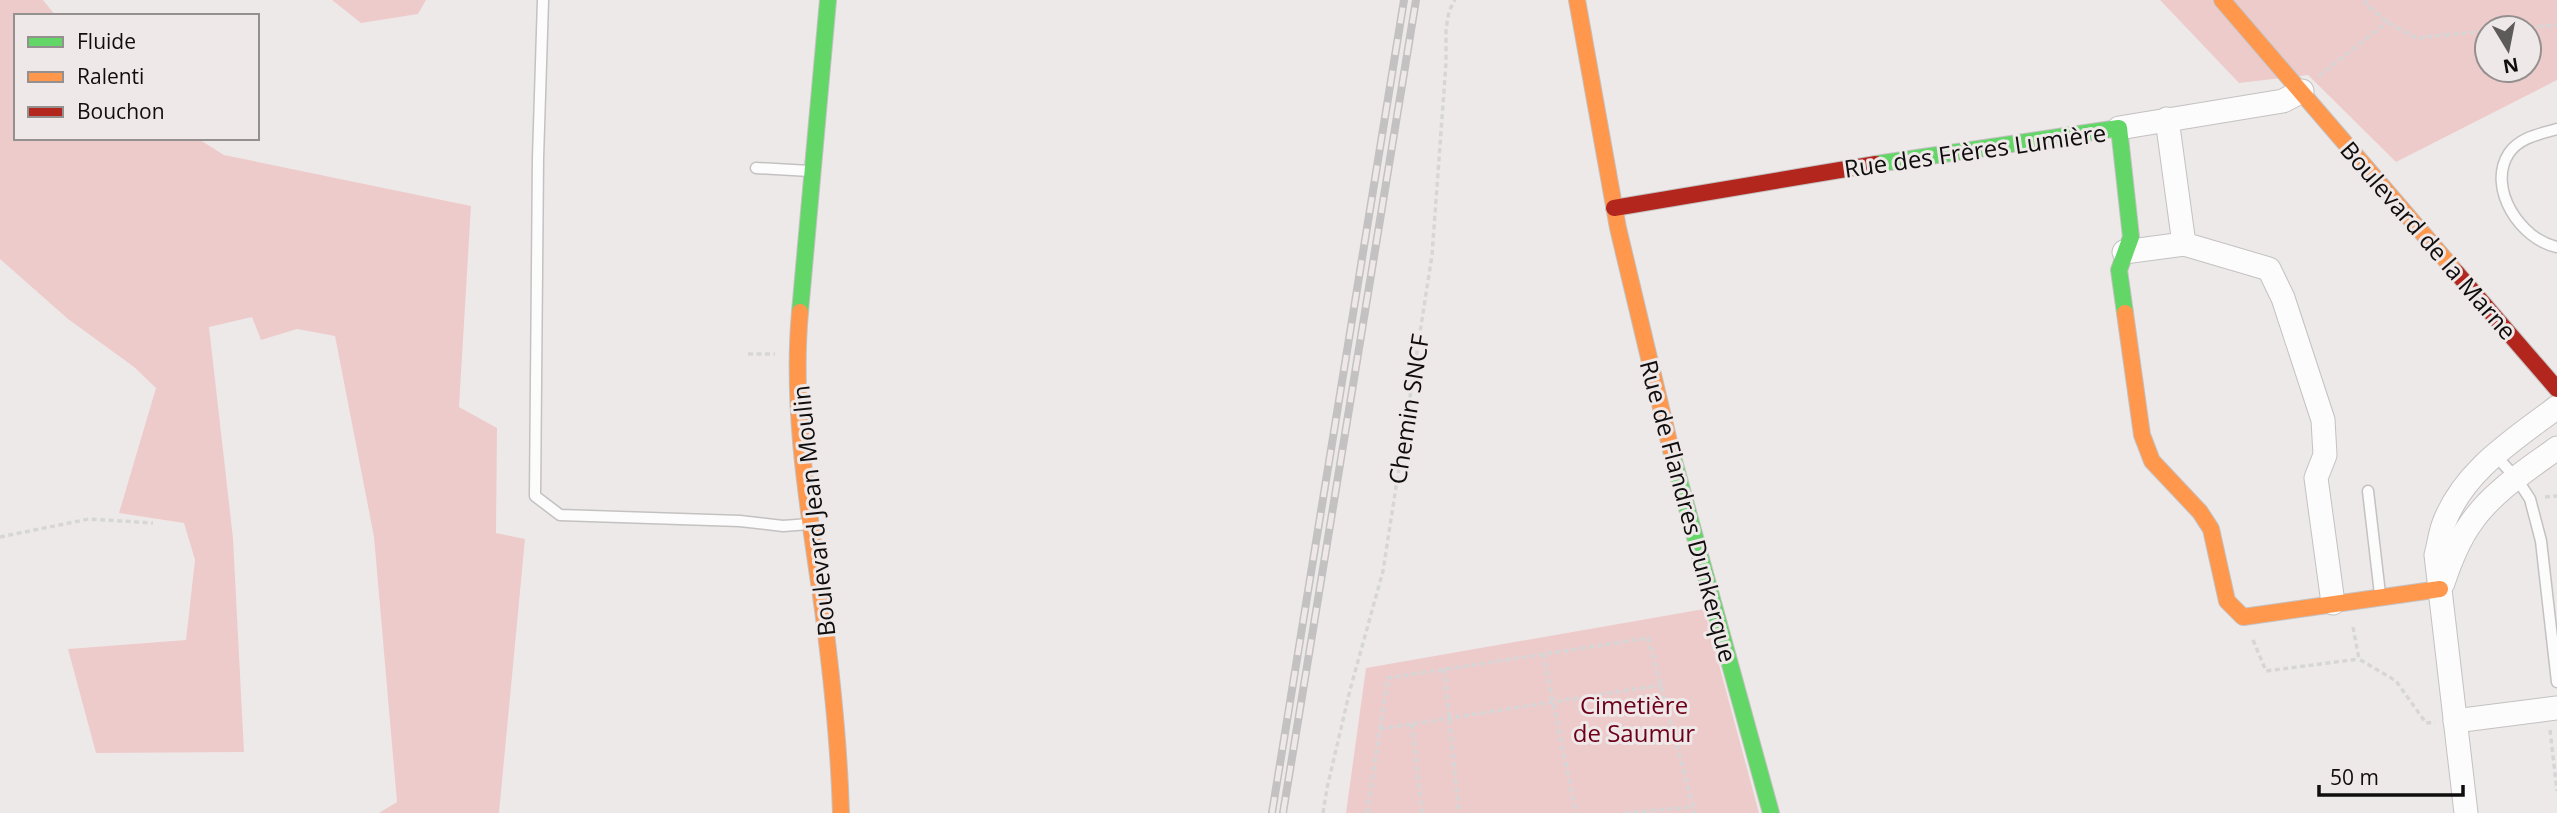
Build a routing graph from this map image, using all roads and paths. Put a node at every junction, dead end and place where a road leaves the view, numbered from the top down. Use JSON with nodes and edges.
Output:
{"nodes":[{"id":1,"x":543,"y":0,"type":"edge"},
{"id":2,"x":828,"y":0,"type":"edge"},
{"id":3,"x":1455,"y":0,"type":"edge"},
{"id":4,"x":1577,"y":0,"type":"edge"},
{"id":5,"x":2222,"y":0,"type":"edge"},
{"id":6,"x":2365,"y":0,"type":"edge"},
{"id":7,"x":2387,"y":22,"type":"junction"},
{"id":8,"x":2473,"y":32,"type":"edge"},
{"id":9,"x":2302,"y":91,"type":"junction"},
{"id":10,"x":2167,"y":119,"type":"junction"},
{"id":11,"x":2119,"y":128,"type":"junction"},
{"id":12,"x":2557,"y":128,"type":"edge"},
{"id":13,"x":756,"y":168,"type":"dead end"},
{"id":14,"x":813,"y":171,"type":"junction"},
{"id":15,"x":1614,"y":208,"type":"junction"},
{"id":16,"x":2184,"y":244,"type":"junction"},
{"id":17,"x":2557,"y":247,"type":"edge"},
{"id":18,"x":2124,"y":252,"type":"junction"},
{"id":19,"x":2557,"y":388,"type":"edge"},
{"id":20,"x":2557,"y":407,"type":"edge"},
{"id":21,"x":2557,"y":448,"type":"edge"},
{"id":22,"x":2496,"y":455,"type":"junction"},
{"id":23,"x":2517,"y":479,"type":"junction"},
{"id":24,"x":2368,"y":491,"type":"dead end"},
{"id":25,"x":153,"y":523,"type":"dead end"},
{"id":26,"x":811,"y":523,"type":"junction"},
{"id":27,"x":0,"y":537,"type":"edge"},
{"id":28,"x":2440,"y":589,"type":"junction"},
{"id":29,"x":2381,"y":597,"type":"junction"},
{"id":30,"x":2341,"y":602,"type":"junction"},
{"id":31,"x":2243,"y":617,"type":"junction"},
{"id":32,"x":1543,"y":654,"type":"junction"},
{"id":33,"x":2358,"y":659,"type":"junction"},
{"id":34,"x":1444,"y":669,"type":"junction"},
{"id":35,"x":2557,"y":682,"type":"edge"},
{"id":36,"x":1661,"y":685,"type":"junction"},
{"id":37,"x":1553,"y":702,"type":"junction"},
{"id":38,"x":2552,"y":709,"type":"edge"},
{"id":39,"x":1449,"y":718,"type":"junction"},
{"id":40,"x":2455,"y":721,"type":"junction"},
{"id":41,"x":1412,"y":724,"type":"junction"},
{"id":42,"x":1380,"y":729,"type":"junction"},
{"id":43,"x":2557,"y":791,"type":"edge"},
{"id":44,"x":1693,"y":807,"type":"junction"},
{"id":45,"x":841,"y":813,"type":"edge"},
{"id":46,"x":1323,"y":813,"type":"edge"},
{"id":47,"x":1367,"y":813,"type":"edge"},
{"id":48,"x":1422,"y":813,"type":"edge"},
{"id":49,"x":1459,"y":813,"type":"edge"},
{"id":50,"x":1576,"y":813,"type":"edge"},
{"id":51,"x":1625,"y":813,"type":"edge"},
{"id":52,"x":1695,"y":813,"type":"edge"},
{"id":53,"x":1771,"y":813,"type":"edge"},
{"id":54,"x":2466,"y":813,"type":"edge"}],
"edges":[{"from":1,"to":26,"type":"lane"},
{"from":2,"to":14,"type":"street","name":"Boulevard Jean Moulin"},
{"from":3,"to":46,"type":"path","name":"Chemin SNCF"},
{"from":4,"to":15,"type":"street","name":"Rue de Flandres Dunkerque"},
{"from":5,"to":9,"type":"street","name":"Boulevard de la Marne"},
{"from":6,"to":7,"type":"path"},
{"from":7,"to":8,"type":"path"},
{"from":7,"to":9,"type":"path"},
{"from":9,"to":10,"type":"street"},
{"from":9,"to":19,"type":"street","name":"Boulevard de la Marne"},
{"from":10,"to":11,"type":"street"},
{"from":10,"to":16,"type":"street"},
{"from":11,"to":15,"type":"street","name":"Rue des Frères Lumière"},
{"from":11,"to":18,"type":"street","name":"Rue des Frères Lumière"},
{"from":12,"to":17,"type":"lane"},
{"from":13,"to":14,"type":"lane"},
{"from":14,"to":26,"type":"street","name":"Boulevard Jean Moulin"},
{"from":15,"to":53,"type":"street","name":"Rue de Flandres Dunkerque"},
{"from":16,"to":18,"type":"street"},
{"from":16,"to":30,"type":"street"},
{"from":18,"to":31,"type":"street","name":"Rue des Frères Lumière"},
{"from":20,"to":22,"type":"street"},
{"from":21,"to":23,"type":"street"},
{"from":22,"to":23,"type":"lane"},
{"from":22,"to":28,"type":"street"},
{"from":23,"to":28,"type":"street"},
{"from":23,"to":35,"type":"lane"},
{"from":24,"to":29,"type":"lane"},
{"from":25,"to":27,"type":"path"},
{"from":26,"to":45,"type":"street","name":"Boulevard Jean Moulin"},
{"from":28,"to":29,"type":"street"},
{"from":28,"to":40,"type":"street"},
{"from":29,"to":30,"type":"street"},
{"from":30,"to":31,"type":"street"},
{"from":30,"to":33,"type":"path"},
{"from":31,"to":33,"type":"path"},
{"from":32,"to":34,"type":"path"},
{"from":32,"to":36,"type":"path"},
{"from":32,"to":37,"type":"path"},
{"from":33,"to":40,"type":"path"},
{"from":34,"to":39,"type":"path"},
{"from":34,"to":42,"type":"path"},
{"from":36,"to":37,"type":"path"},
{"from":36,"to":44,"type":"path"},
{"from":37,"to":39,"type":"path"},
{"from":37,"to":50,"type":"path"},
{"from":38,"to":40,"type":"street"},
{"from":38,"to":43,"type":"path"},
{"from":39,"to":41,"type":"path"},
{"from":39,"to":49,"type":"path"},
{"from":40,"to":54,"type":"street"},
{"from":41,"to":42,"type":"path"},
{"from":41,"to":48,"type":"path"},
{"from":42,"to":47,"type":"path"},
{"from":44,"to":51,"type":"path"},
{"from":44,"to":52,"type":"path"}]}
